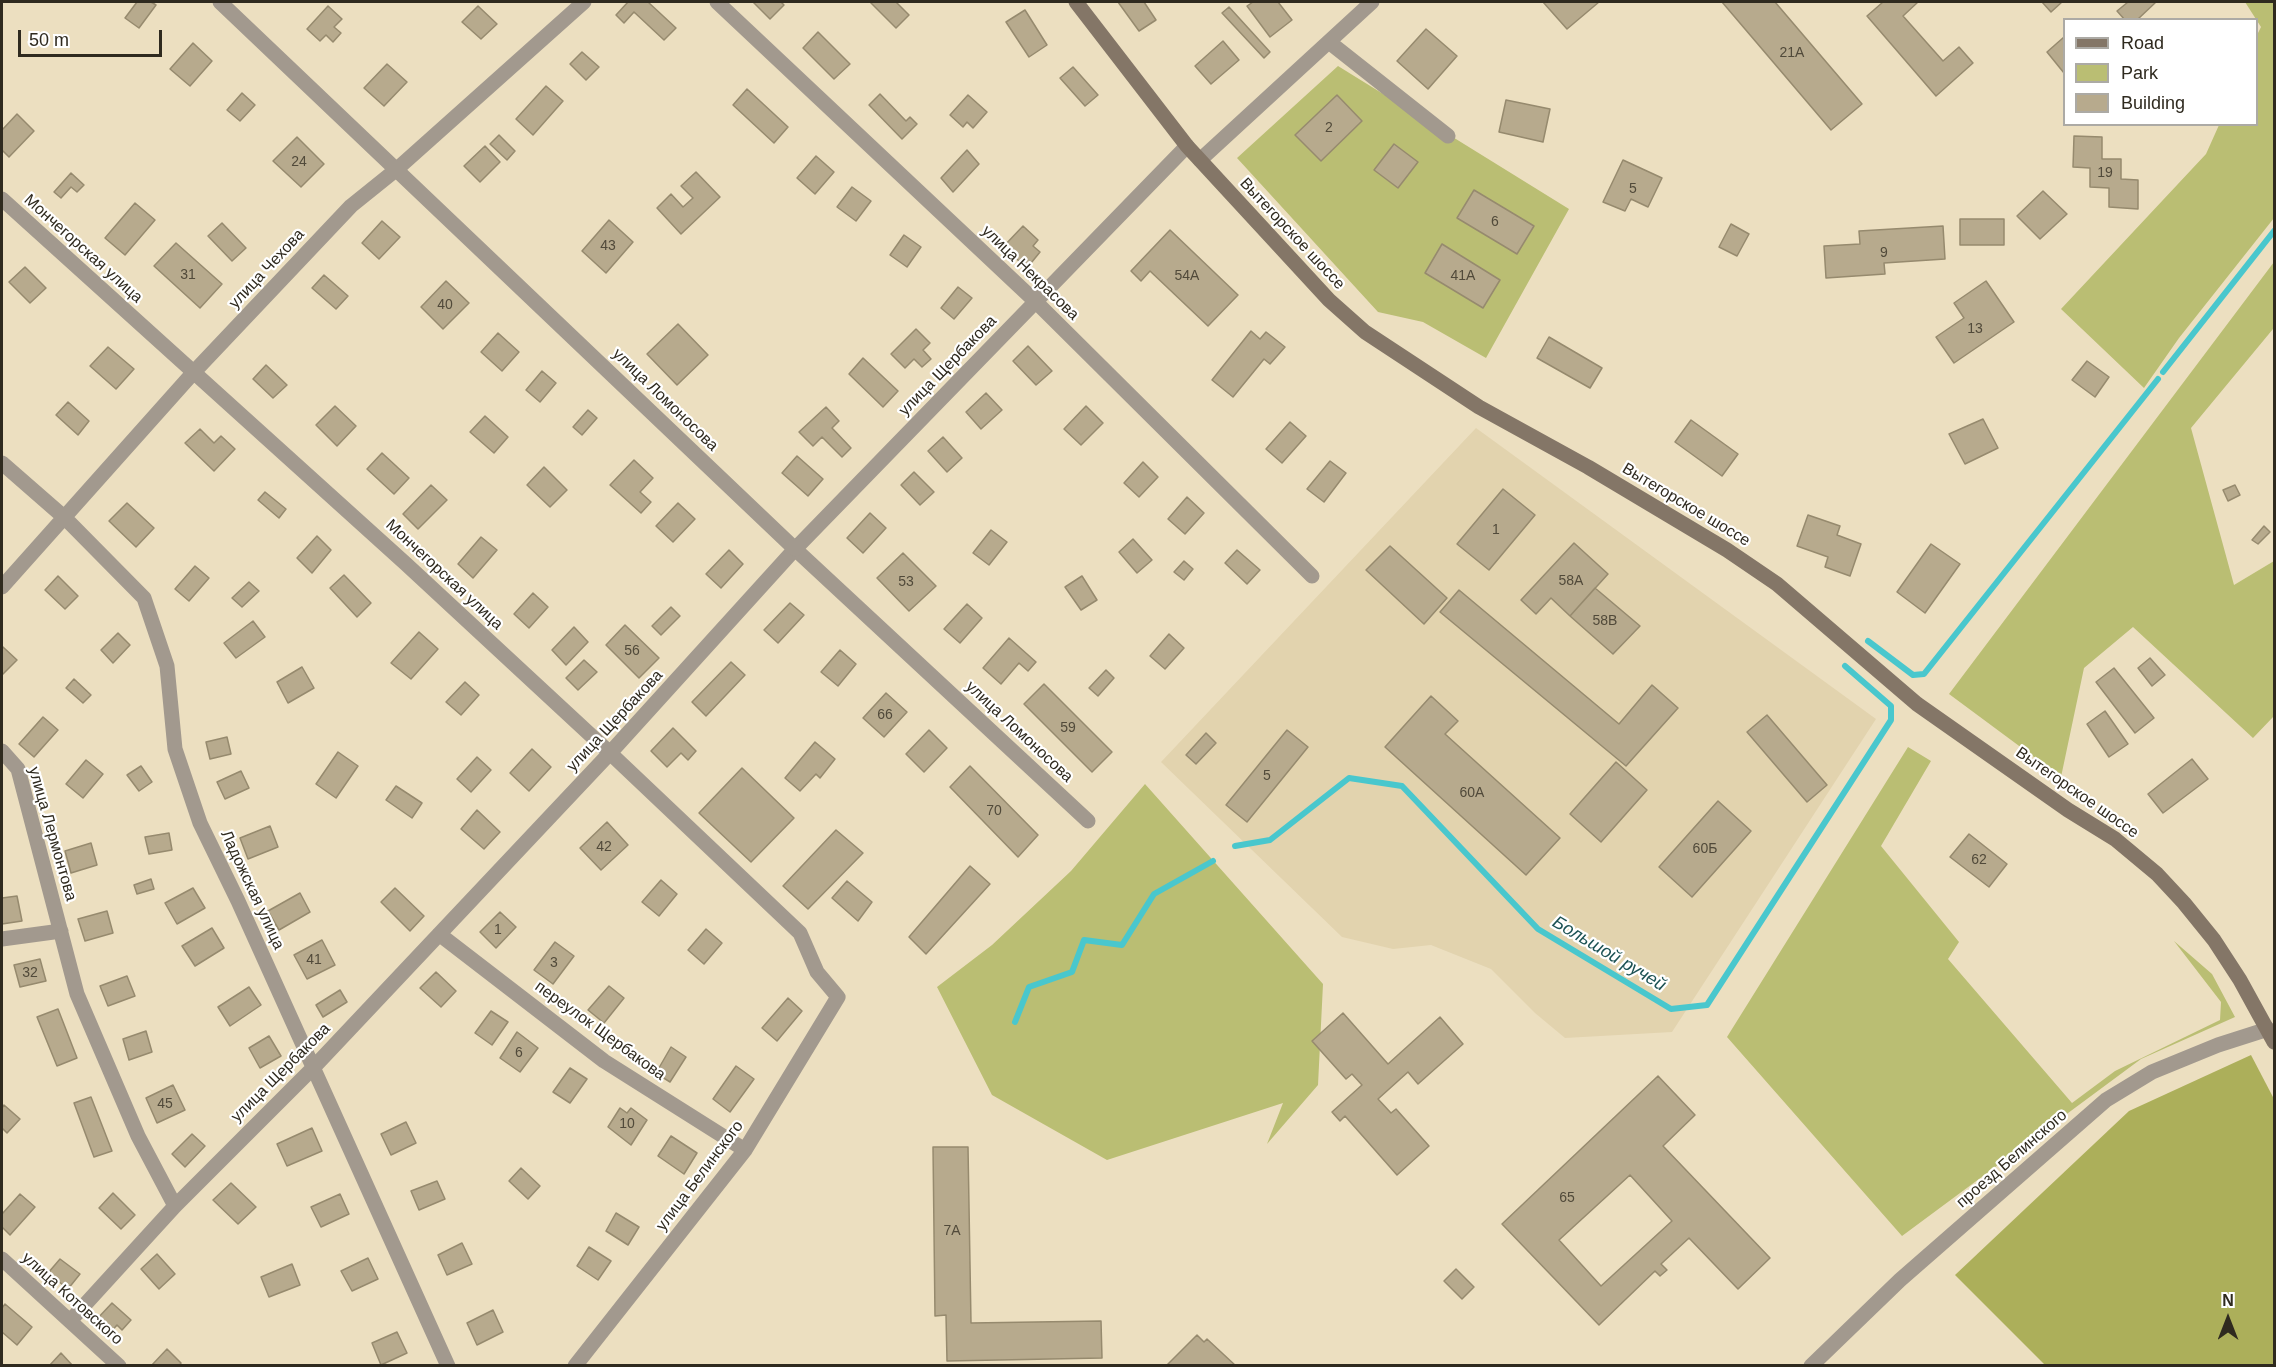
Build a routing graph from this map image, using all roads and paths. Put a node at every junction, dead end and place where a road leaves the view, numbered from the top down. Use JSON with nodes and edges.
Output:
{"nodes":[{"id":1,"x":220,"y":2,"type":"edge"},
{"id":2,"x":584,"y":2,"type":"edge"},
{"id":3,"x":717,"y":2,"type":"edge"},
{"id":4,"x":1076,"y":2,"type":"edge"},
{"id":5,"x":1372,"y":2,"type":"edge"},
{"id":6,"x":1329,"y":42,"type":"junction"},
{"id":7,"x":1448,"y":136,"type":"dead end"},
{"id":8,"x":1187,"y":146,"type":"junction"},
{"id":9,"x":1200,"y":160,"type":"junction"},
{"id":10,"x":397,"y":170,"type":"junction"},
{"id":11,"x":2,"y":199,"type":"edge"},
{"id":12,"x":1036,"y":302,"type":"junction"},
{"id":13,"x":193,"y":374,"type":"junction"},
{"id":14,"x":2,"y":463,"type":"edge"},
{"id":15,"x":65,"y":518,"type":"junction"},
{"id":16,"x":795,"y":549,"type":"junction"},
{"id":17,"x":1312,"y":576,"type":"dead end"},
{"id":18,"x":2,"y":587,"type":"edge"},
{"id":19,"x":2,"y":751,"type":"edge"},
{"id":20,"x":610,"y":753,"type":"junction"},
{"id":21,"x":1088,"y":821,"type":"dead end"},
{"id":22,"x":61,"y":931,"type":"junction"},
{"id":23,"x":439,"y":934,"type":"junction"},
{"id":24,"x":2,"y":939,"type":"edge"},
{"id":25,"x":838,"y":997,"type":"joint"},
{"id":26,"x":2271,"y":1036,"type":"edge"},
{"id":27,"x":314,"y":1068,"type":"junction"},
{"id":28,"x":745,"y":1150,"type":"junction"},
{"id":29,"x":175,"y":1206,"type":"junction"},
{"id":30,"x":2,"y":1260,"type":"edge"},
{"id":31,"x":70,"y":1321,"type":"junction"},
{"id":32,"x":119,"y":1365,"type":"edge"},
{"id":33,"x":448,"y":1365,"type":"edge"},
{"id":34,"x":575,"y":1365,"type":"edge"},
{"id":35,"x":1811,"y":1365,"type":"edge"}],
"edges":[{"from":1,"to":10,"type":"street","name":"улица Ломоносова"},
{"from":2,"to":10,"type":"street","name":"улица Чехова"},
{"from":3,"to":12,"type":"street","name":"улица Некрасова"},
{"from":4,"to":8,"type":"main road","name":"Вытегорское шоссе"},
{"from":5,"to":6,"type":"street"},
{"from":6,"to":7,"type":"street"},
{"from":6,"to":9,"type":"street"},
{"from":8,"to":9,"type":"main road","name":"Вытегорское шоссе"},
{"from":8,"to":12,"type":"street","name":"улица Щербакова"},
{"from":9,"to":26,"type":"main road","name":"Вытегорское шоссе"},
{"from":10,"to":13,"type":"street","name":"улица Чехова"},
{"from":10,"to":16,"type":"street","name":"улица Ломоносова"},
{"from":11,"to":13,"type":"street","name":"Мончегорская улица"},
{"from":12,"to":16,"type":"street","name":"улица Щербакова"},
{"from":12,"to":17,"type":"street","name":"улица Некрасова"},
{"from":13,"to":15,"type":"street","name":"улица Чехова"},
{"from":13,"to":20,"type":"street","name":"Мончегорская улица"},
{"from":14,"to":15,"type":"street","name":"Ладожская улица"},
{"from":15,"to":18,"type":"street","name":"улица Чехова"},
{"from":15,"to":27,"type":"street","name":"Ладожская улица"},
{"from":16,"to":20,"type":"street","name":"улица Щербакова"},
{"from":16,"to":21,"type":"street","name":"улица Ломоносова"},
{"from":19,"to":22,"type":"street","name":"улица Лермонтова"},
{"from":20,"to":23,"type":"street","name":"улица Щербакова"},
{"from":20,"to":25,"type":"street","name":"Мончегорская улица"},
{"from":22,"to":24,"type":"street"},
{"from":22,"to":29,"type":"street","name":"улица Лермонтова"},
{"from":23,"to":27,"type":"street","name":"улица Щербакова"},
{"from":23,"to":28,"type":"street","name":"переулок Щербакова"},
{"from":25,"to":28,"type":"street","name":"улица Белинского"},
{"from":26,"to":35,"type":"street","name":"проезд Белинского"},
{"from":27,"to":29,"type":"street","name":"улица Щербакова"},
{"from":27,"to":33,"type":"street","name":"Ладожская улица"},
{"from":28,"to":34,"type":"street","name":"улица Белинского"},
{"from":29,"to":31,"type":"street","name":"улица Щербакова"},
{"from":30,"to":31,"type":"street","name":"улица Котовского"},
{"from":31,"to":32,"type":"street","name":"улица Котовского"}]}
